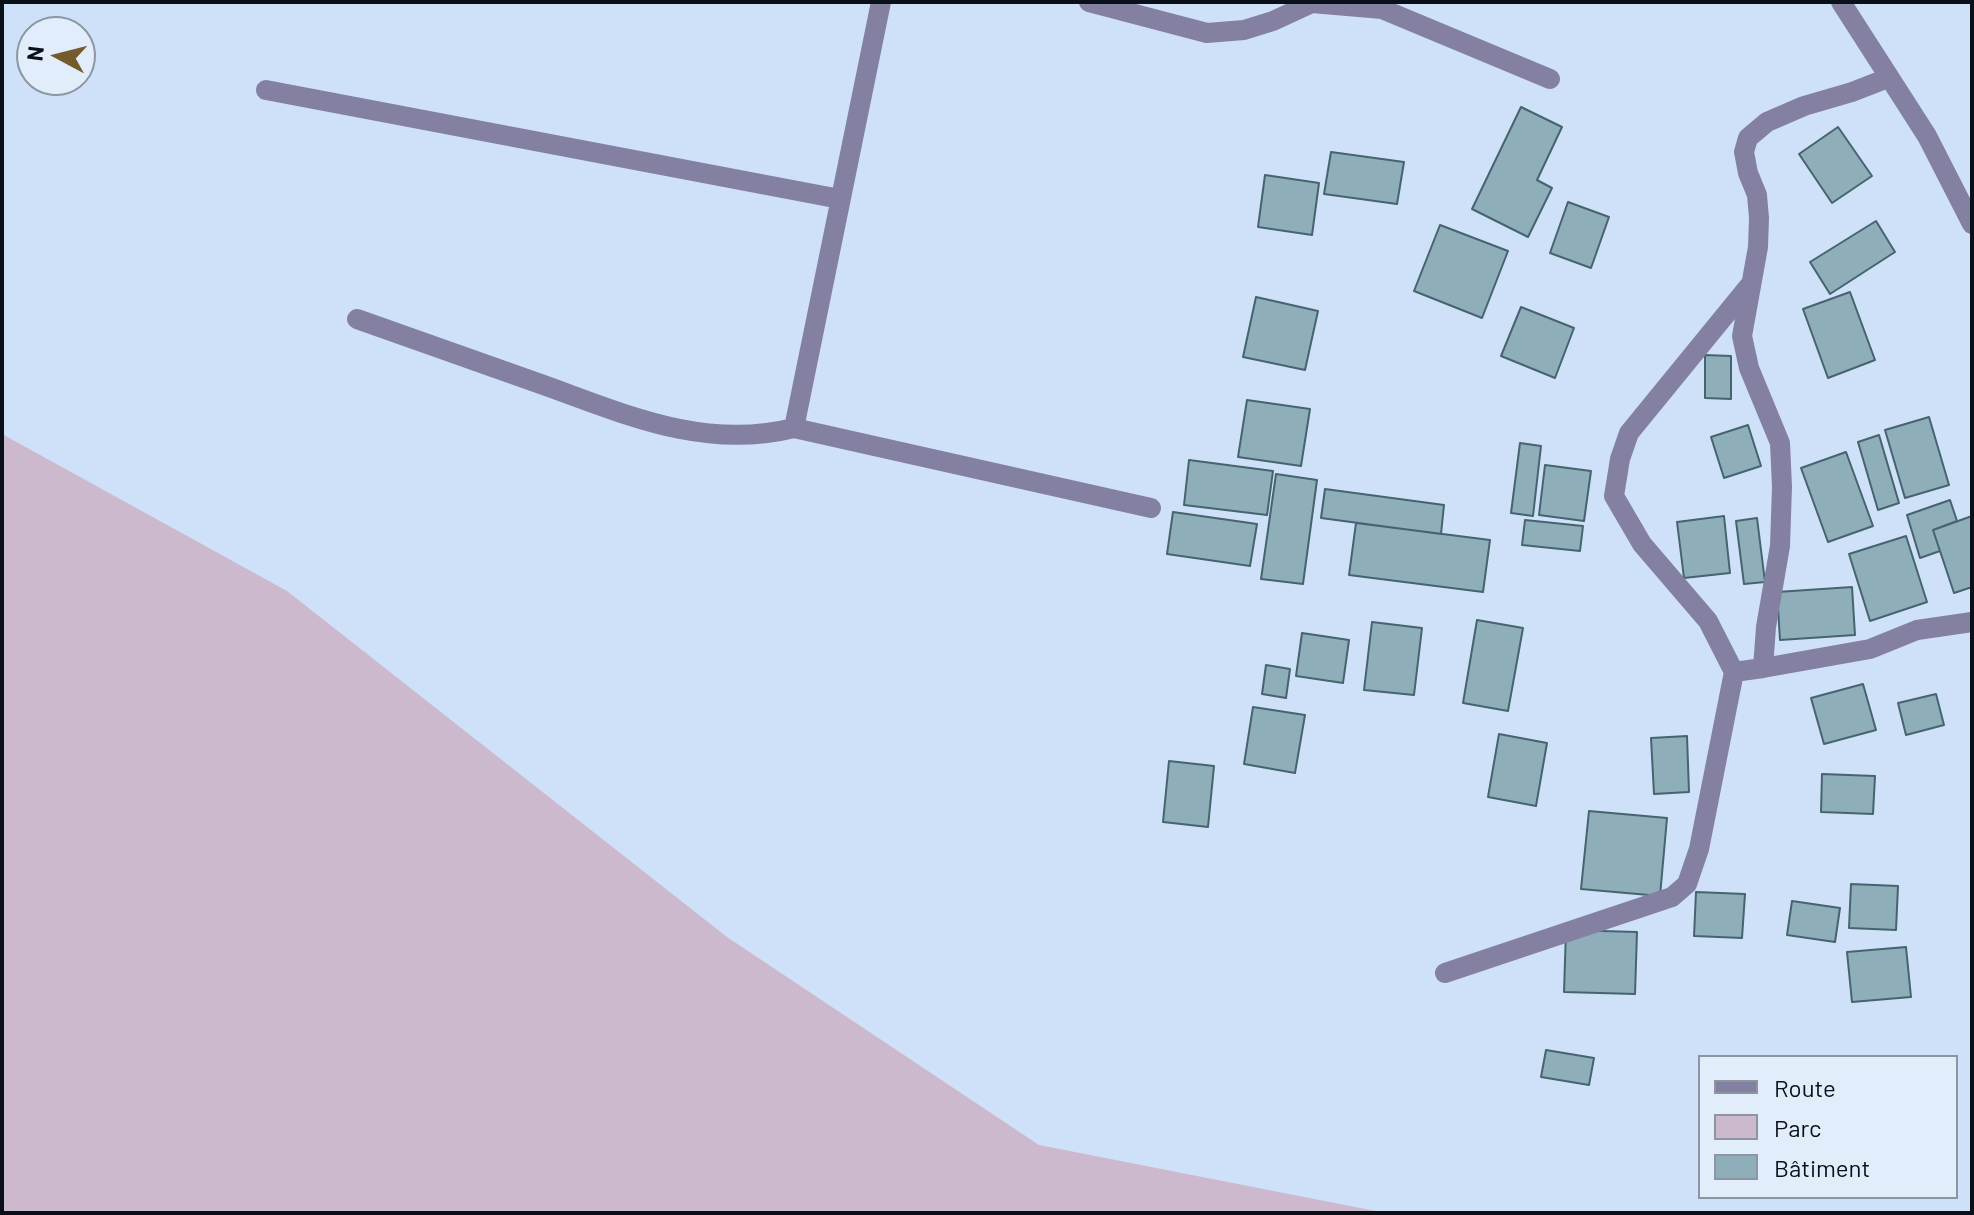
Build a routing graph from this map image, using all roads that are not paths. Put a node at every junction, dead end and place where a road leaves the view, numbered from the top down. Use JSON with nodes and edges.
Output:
{"nodes":[{"id":1,"x":881,"y":2,"type":"edge"},
{"id":2,"x":1089,"y":2,"type":"edge"},
{"id":3,"x":1841,"y":2,"type":"edge"},
{"id":4,"x":1888,"y":78,"type":"junction"},
{"id":5,"x":1550,"y":79,"type":"dead end"},
{"id":6,"x":266,"y":90,"type":"dead end"},
{"id":7,"x":840,"y":199,"type":"junction"},
{"id":8,"x":1972,"y":224,"type":"edge"},
{"id":9,"x":1749,"y":286,"type":"junction"},
{"id":10,"x":357,"y":319,"type":"dead end"},
{"id":11,"x":794,"y":428,"type":"junction"},
{"id":12,"x":1151,"y":508,"type":"dead end"},
{"id":13,"x":1972,"y":622,"type":"edge"},
{"id":14,"x":1763,"y":668,"type":"junction"},
{"id":15,"x":1734,"y":672,"type":"junction"},
{"id":16,"x":1445,"y":973,"type":"dead end"}],
"edges":[{"from":1,"to":7,"type":"street"},
{"from":2,"to":5,"type":"street"},
{"from":3,"to":4,"type":"street"},
{"from":4,"to":8,"type":"street"},
{"from":4,"to":9,"type":"street"},
{"from":6,"to":7,"type":"street"},
{"from":7,"to":11,"type":"street"},
{"from":9,"to":14,"type":"street"},
{"from":9,"to":15,"type":"street"},
{"from":10,"to":11,"type":"street"},
{"from":11,"to":12,"type":"street"},
{"from":13,"to":14,"type":"street"},
{"from":14,"to":15,"type":"street"},
{"from":15,"to":16,"type":"street"}]}
